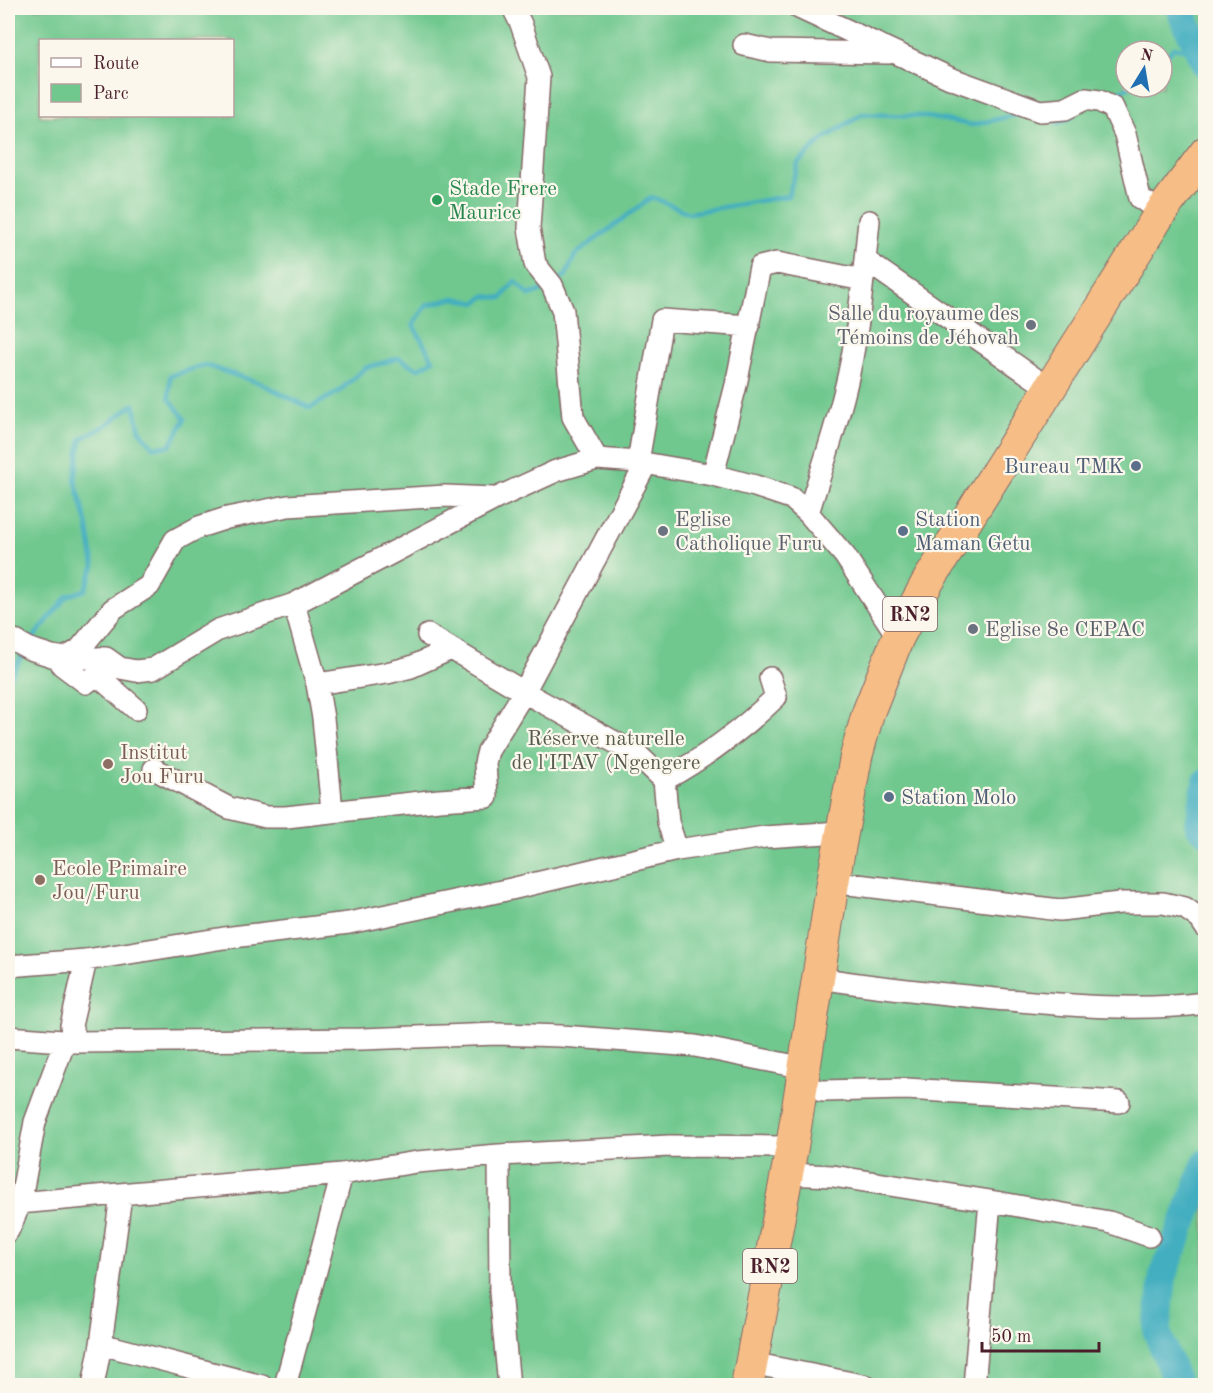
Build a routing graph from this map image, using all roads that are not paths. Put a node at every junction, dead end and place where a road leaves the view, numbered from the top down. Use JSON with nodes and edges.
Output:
{"nodes":[{"id":1,"x":513,"y":8,"type":"edge"},
{"id":2,"x":800,"y":8,"type":"edge"},
{"id":3,"x":744,"y":45,"type":"dead end"},
{"id":4,"x":896,"y":53,"type":"junction"},
{"id":5,"x":1206,"y":152,"type":"edge"},
{"id":6,"x":1161,"y":212,"type":"junction"},
{"id":7,"x":869,"y":221,"type":"dead end"},
{"id":8,"x":864,"y":270,"type":"junction"},
{"id":9,"x":749,"y":326,"type":"junction"},
{"id":10,"x":1050,"y":389,"type":"junction"},
{"id":11,"x":597,"y":459,"type":"junction"},
{"id":12,"x":642,"y":463,"type":"junction"},
{"id":13,"x":713,"y":475,"type":"junction"},
{"id":14,"x":497,"y":498,"type":"junction"},
{"id":15,"x":808,"y":513,"type":"junction"},
{"id":16,"x":294,"y":604,"type":"junction"},
{"id":17,"x":428,"y":634,"type":"dead end"},
{"id":18,"x":898,"y":637,"type":"junction"},
{"id":19,"x":18,"y":643,"type":"edge"},
{"id":20,"x":451,"y":648,"type":"junction"},
{"id":21,"x":65,"y":658,"type":"junction"},
{"id":22,"x":770,"y":678,"type":"dead end"},
{"id":23,"x":317,"y":684,"type":"junction"},
{"id":24,"x":524,"y":692,"type":"junction"},
{"id":25,"x":136,"y":709,"type":"dead end"},
{"id":26,"x":154,"y":769,"type":"dead end"},
{"id":27,"x":664,"y":780,"type":"junction"},
{"id":28,"x":332,"y":811,"type":"junction"},
{"id":29,"x":842,"y":832,"type":"junction"},
{"id":30,"x":677,"y":850,"type":"junction"},
{"id":31,"x":833,"y":882,"type":"junction"},
{"id":32,"x":1206,"y":928,"type":"edge"},
{"id":33,"x":86,"y":960,"type":"junction"},
{"id":34,"x":8,"y":966,"type":"edge"},
{"id":35,"x":819,"y":978,"type":"junction"},
{"id":36,"x":1206,"y":1004,"type":"edge"},
{"id":37,"x":8,"y":1036,"type":"edge"},
{"id":38,"x":76,"y":1042,"type":"junction"},
{"id":39,"x":803,"y":1078,"type":"junction"},
{"id":40,"x":1119,"y":1102,"type":"dead end"},
{"id":41,"x":500,"y":1155,"type":"junction"},
{"id":42,"x":790,"y":1160,"type":"junction"},
{"id":43,"x":342,"y":1174,"type":"junction"},
{"id":44,"x":121,"y":1195,"type":"junction"},
{"id":45,"x":990,"y":1201,"type":"junction"},
{"id":46,"x":14,"y":1204,"type":"edge"},
{"id":47,"x":8,"y":1231,"type":"edge"},
{"id":48,"x":1149,"y":1236,"type":"dead end"},
{"id":49,"x":100,"y":1344,"type":"junction"},
{"id":50,"x":749,"y":1374,"type":"edge"},
{"id":51,"x":93,"y":1386,"type":"edge"},
{"id":52,"x":262,"y":1386,"type":"edge"},
{"id":53,"x":285,"y":1386,"type":"edge"},
{"id":54,"x":509,"y":1386,"type":"edge"},
{"id":55,"x":867,"y":1386,"type":"edge"},
{"id":56,"x":974,"y":1386,"type":"edge"}],
"edges":[{"from":1,"to":11,"type":"street"},
{"from":2,"to":4,"type":"street"},
{"from":3,"to":4,"type":"street"},
{"from":4,"to":6,"type":"street"},
{"from":5,"to":6,"type":"highway","number":"RN2"},
{"from":6,"to":10,"type":"highway","number":"RN2"},
{"from":7,"to":8,"type":"street"},
{"from":8,"to":9,"type":"street"},
{"from":8,"to":10,"type":"street"},
{"from":8,"to":15,"type":"street"},
{"from":9,"to":12,"type":"street"},
{"from":9,"to":13,"type":"street"},
{"from":10,"to":18,"type":"highway","number":"RN2"},
{"from":11,"to":12,"type":"street"},
{"from":11,"to":14,"type":"street"},
{"from":12,"to":13,"type":"street"},
{"from":12,"to":24,"type":"street"},
{"from":13,"to":15,"type":"street"},
{"from":14,"to":16,"type":"street"},
{"from":14,"to":21,"type":"street"},
{"from":15,"to":18,"type":"street"},
{"from":16,"to":21,"type":"street"},
{"from":16,"to":23,"type":"street"},
{"from":17,"to":20,"type":"street"},
{"from":18,"to":29,"type":"highway","number":"RN2"},
{"from":19,"to":21,"type":"street"},
{"from":20,"to":23,"type":"street"},
{"from":20,"to":24,"type":"street"},
{"from":21,"to":25,"type":"street"},
{"from":22,"to":27,"type":"street"},
{"from":23,"to":28,"type":"street"},
{"from":24,"to":27,"type":"street"},
{"from":24,"to":28,"type":"street"},
{"from":26,"to":28,"type":"street"},
{"from":27,"to":30,"type":"street"},
{"from":29,"to":30,"type":"street"},
{"from":29,"to":31,"type":"highway","number":"RN2"},
{"from":30,"to":33,"type":"street"},
{"from":31,"to":32,"type":"street"},
{"from":31,"to":35,"type":"highway","number":"RN2"},
{"from":33,"to":34,"type":"street"},
{"from":33,"to":38,"type":"street"},
{"from":35,"to":36,"type":"street"},
{"from":35,"to":39,"type":"highway","number":"RN2"},
{"from":37,"to":38,"type":"street"},
{"from":38,"to":39,"type":"street"},
{"from":38,"to":46,"type":"street"},
{"from":39,"to":40,"type":"street"},
{"from":39,"to":42,"type":"highway","number":"RN2"},
{"from":41,"to":42,"type":"street"},
{"from":41,"to":43,"type":"street"},
{"from":41,"to":54,"type":"street"},
{"from":42,"to":45,"type":"street"},
{"from":42,"to":50,"type":"highway","number":"RN2"},
{"from":43,"to":44,"type":"street"},
{"from":43,"to":53,"type":"street"},
{"from":44,"to":46,"type":"street"},
{"from":44,"to":49,"type":"street"},
{"from":45,"to":48,"type":"street"},
{"from":45,"to":56,"type":"street"},
{"from":46,"to":47,"type":"street"},
{"from":49,"to":51,"type":"street"},
{"from":49,"to":52,"type":"street"},
{"from":50,"to":55,"type":"street"}]}
